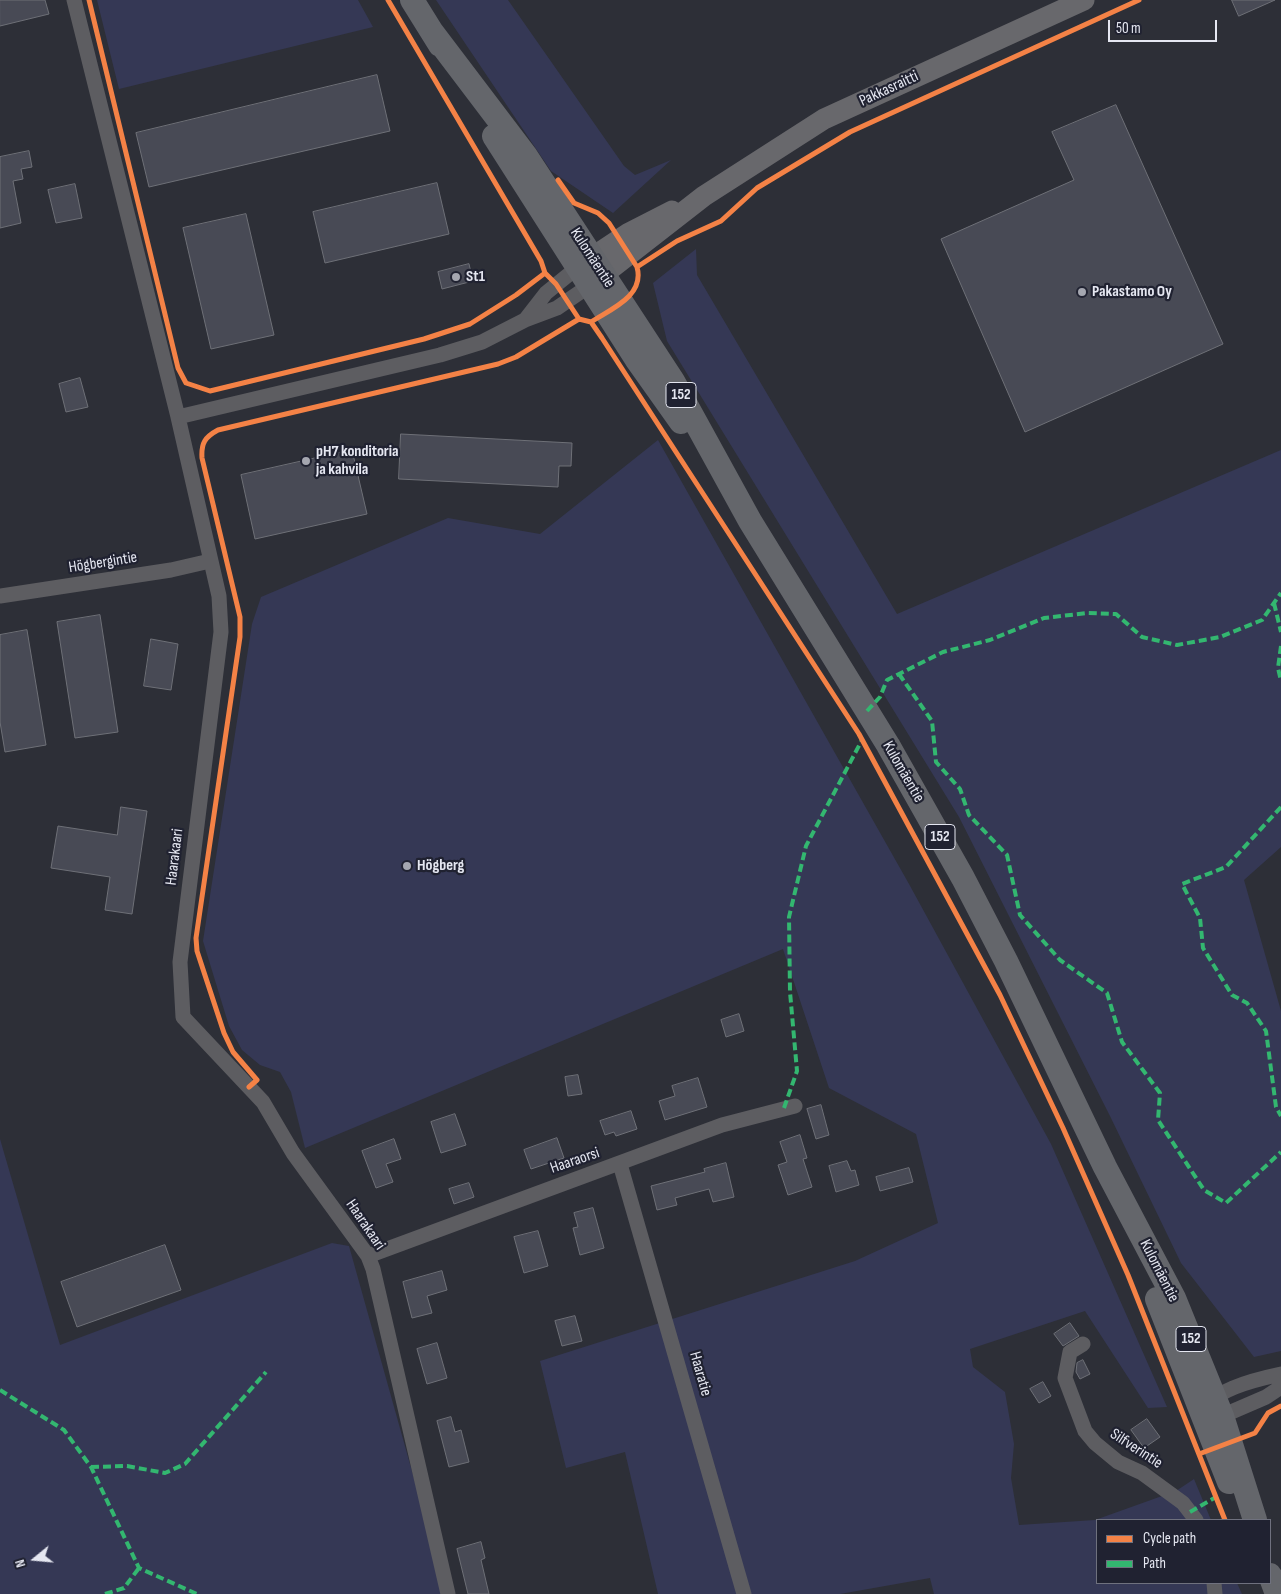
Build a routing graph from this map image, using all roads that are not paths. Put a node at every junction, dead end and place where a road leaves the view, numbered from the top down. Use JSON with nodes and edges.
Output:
{"nodes":[{"id":1,"x":74,"y":0,"type":"edge"},
{"id":2,"x":412,"y":0,"type":"edge"},
{"id":3,"x":1084,"y":0,"type":"edge"},
{"id":4,"x":591,"y":271,"type":"junction"},
{"id":5,"x":525,"y":320,"type":"junction"},
{"id":6,"x":178,"y":417,"type":"junction"},
{"id":7,"x":210,"y":561,"type":"junction"},
{"id":8,"x":0,"y":596,"type":"edge"},
{"id":9,"x":795,"y":1106,"type":"dead end"},
{"id":10,"x":620,"y":1164,"type":"junction"},
{"id":11,"x":368,"y":1256,"type":"junction"},
{"id":12,"x":1083,"y":1344,"type":"dead end"},
{"id":13,"x":1281,"y":1374,"type":"edge"},
{"id":14,"x":1281,"y":1386,"type":"edge"},
{"id":15,"x":1213,"y":1408,"type":"junction"},
{"id":16,"x":1195,"y":1519,"type":"edge"},
{"id":17,"x":1244,"y":1519,"type":"edge"},
{"id":18,"x":1255,"y":1519,"type":"edge"},
{"id":19,"x":1271,"y":1577,"type":"edge"},
{"id":20,"x":448,"y":1594,"type":"edge"},
{"id":21,"x":744,"y":1594,"type":"edge"},
{"id":22,"x":1278,"y":1594,"type":"edge"}],
"edges":[{"from":1,"to":6,"type":"street","name":"Haarakaari"},
{"from":2,"to":4,"type":"main road","name":"Kulomäentie","number":"152"},
{"from":3,"to":4,"type":"street","name":"Pakkasraitti"},
{"from":4,"to":5,"type":"street"},
{"from":4,"to":5,"type":"street"},
{"from":4,"to":15,"type":"main road","name":"Kulomäentie","number":"152"},
{"from":5,"to":6,"type":"street"},
{"from":6,"to":7,"type":"street","name":"Haarakaari"},
{"from":7,"to":8,"type":"street","name":"Högbergintie"},
{"from":7,"to":11,"type":"street","name":"Haarakaari"},
{"from":9,"to":10,"type":"street","name":"Haaraorsi"},
{"from":10,"to":11,"type":"street","name":"Haaraorsi"},
{"from":10,"to":21,"type":"street","name":"Haaratie"},
{"from":11,"to":20,"type":"street","name":"Haarakaari"},
{"from":12,"to":16,"type":"street","name":"Silfverintie"},
{"from":13,"to":15,"type":"street"},
{"from":14,"to":15,"type":"street"},
{"from":15,"to":17,"type":"main road","name":"Kulomäentie","number":"152"},
{"from":15,"to":18,"type":"main road","name":"Kulomäentie","number":"152"},
{"from":19,"to":22,"type":"main road"}]}
